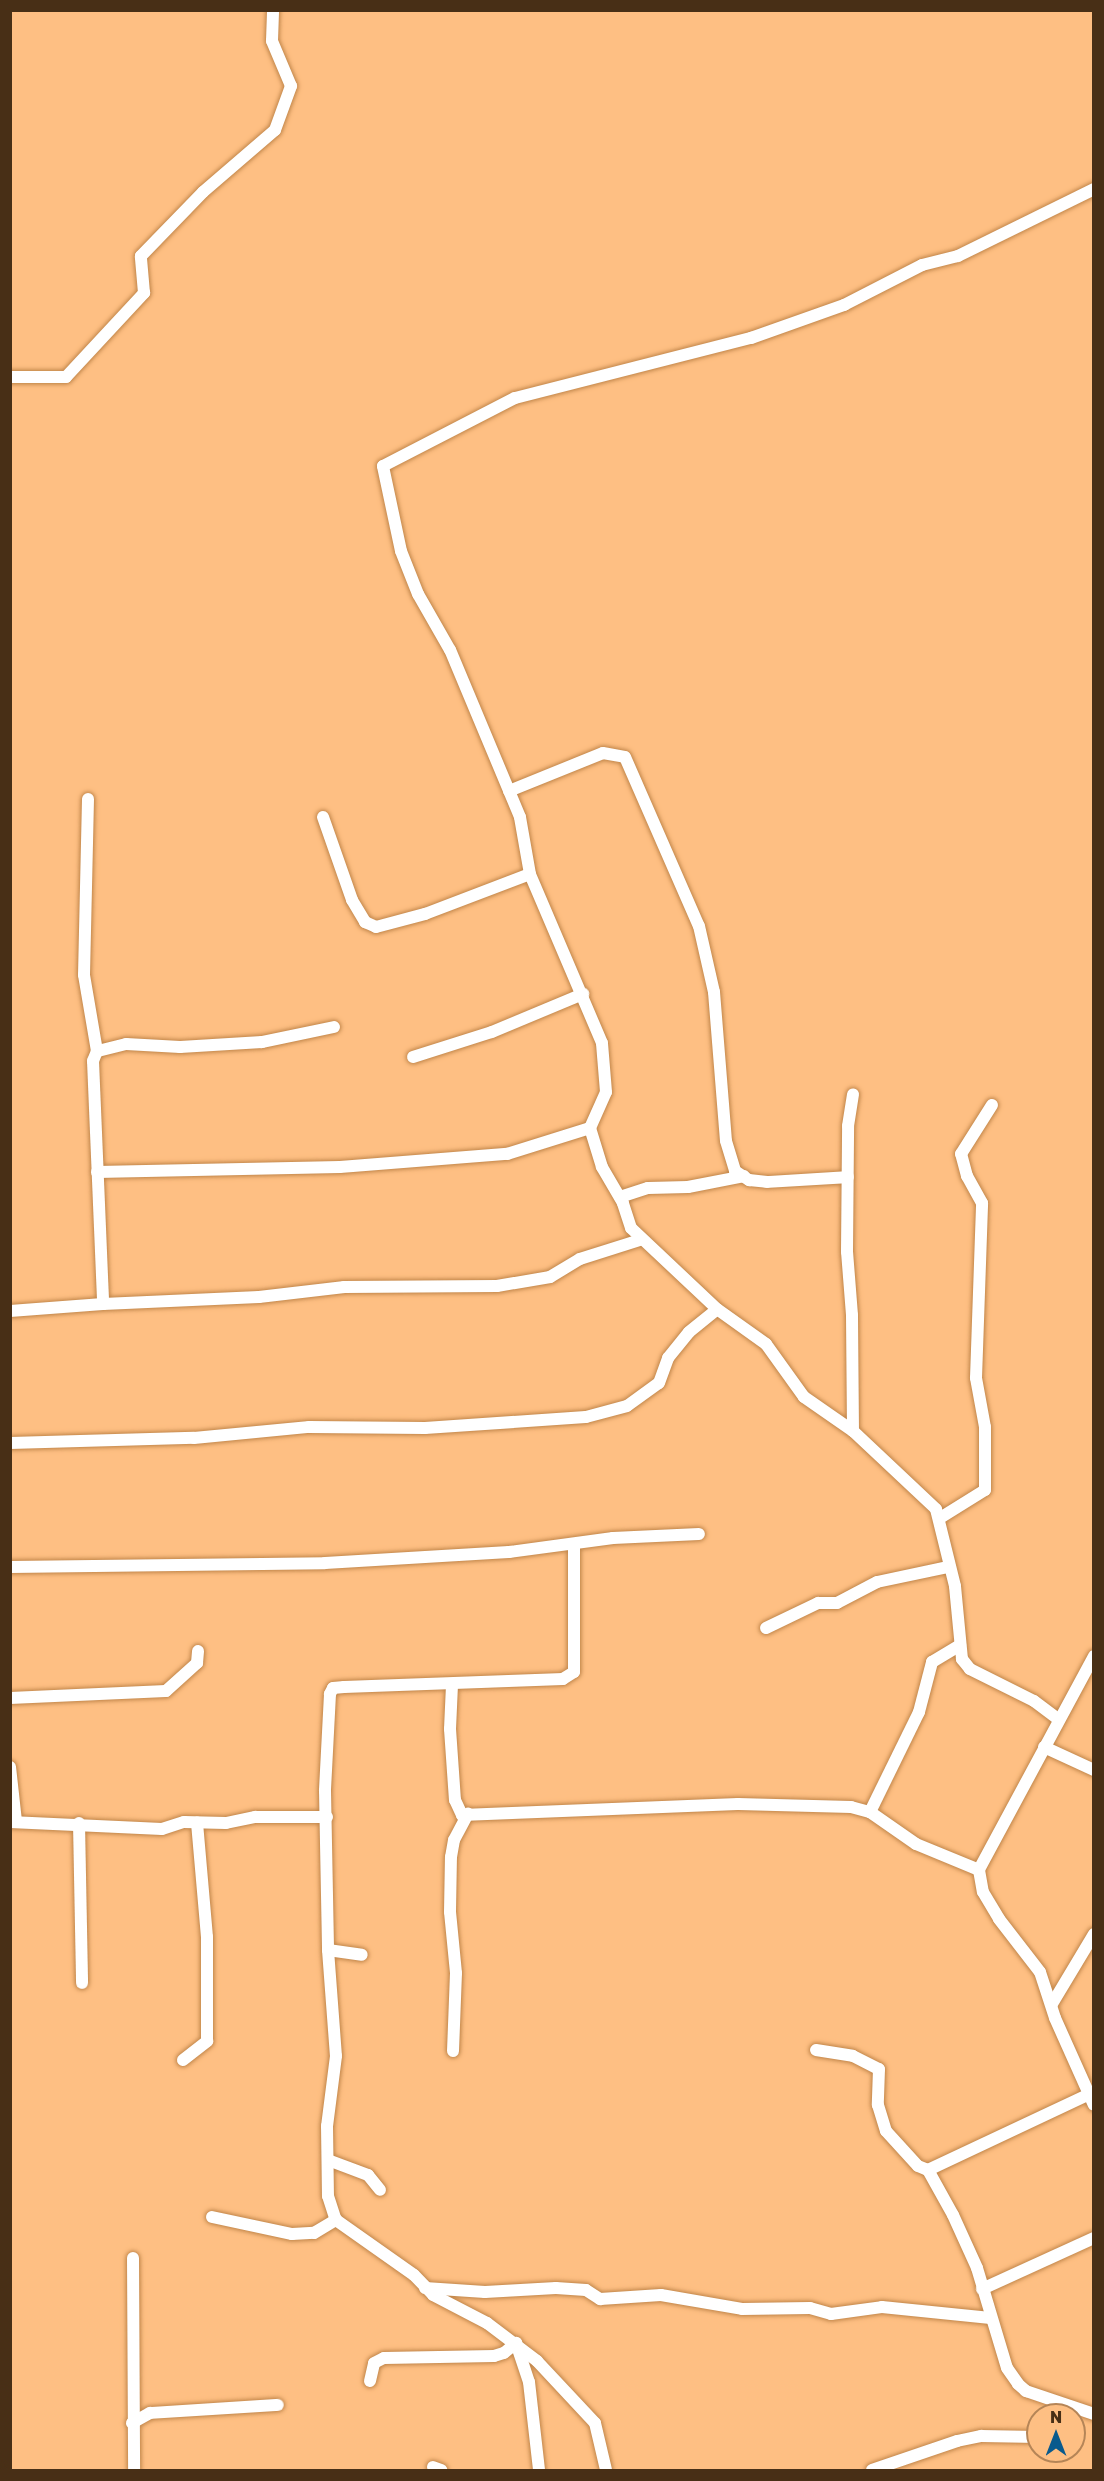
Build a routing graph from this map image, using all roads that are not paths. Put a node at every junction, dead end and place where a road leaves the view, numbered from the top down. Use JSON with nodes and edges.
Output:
{"nodes":[{"id":1,"x":273,"y":10,"type":"edge"},
{"id":2,"x":1094,"y":189,"type":"edge"},
{"id":3,"x":10,"y":377,"type":"edge"},
{"id":4,"x":509,"y":791,"type":"junction"},
{"id":5,"x":88,"y":799,"type":"dead end"},
{"id":6,"x":323,"y":817,"type":"dead end"},
{"id":7,"x":530,"y":874,"type":"junction"},
{"id":8,"x":583,"y":994,"type":"junction"},
{"id":9,"x":334,"y":1027,"type":"dead end"},
{"id":10,"x":97,"y":1051,"type":"junction"},
{"id":11,"x":413,"y":1057,"type":"dead end"},
{"id":12,"x":853,"y":1094,"type":"dead end"},
{"id":13,"x":992,"y":1105,"type":"dead end"},
{"id":14,"x":590,"y":1128,"type":"junction"},
{"id":15,"x":97,"y":1172,"type":"junction"},
{"id":16,"x":744,"y":1176,"type":"junction"},
{"id":17,"x":848,"y":1177,"type":"junction"},
{"id":18,"x":620,"y":1197,"type":"junction"},
{"id":19,"x":640,"y":1240,"type":"junction"},
{"id":20,"x":103,"y":1304,"type":"junction"},
{"id":21,"x":717,"y":1309,"type":"junction"},
{"id":22,"x":10,"y":1311,"type":"edge"},
{"id":23,"x":853,"y":1431,"type":"junction"},
{"id":24,"x":10,"y":1443,"type":"edge"},
{"id":25,"x":940,"y":1518,"type":"junction"},
{"id":26,"x":699,"y":1534,"type":"dead end"},
{"id":27,"x":574,"y":1544,"type":"junction"},
{"id":28,"x":10,"y":1567,"type":"edge"},
{"id":29,"x":948,"y":1567,"type":"junction"},
{"id":30,"x":766,"y":1628,"type":"dead end"},
{"id":31,"x":960,"y":1645,"type":"junction"},
{"id":32,"x":198,"y":1651,"type":"dead end"},
{"id":33,"x":1094,"y":1656,"type":"edge"},
{"id":34,"x":452,"y":1685,"type":"junction"},
{"id":35,"x":10,"y":1698,"type":"edge"},
{"id":36,"x":1058,"y":1719,"type":"junction"},
{"id":37,"x":1044,"y":1747,"type":"junction"},
{"id":38,"x":10,"y":1767,"type":"edge"},
{"id":39,"x":1094,"y":1770,"type":"edge"},
{"id":40,"x":870,"y":1812,"type":"junction"},
{"id":41,"x":468,"y":1814,"type":"junction"},
{"id":42,"x":327,"y":1817,"type":"junction"},
{"id":43,"x":13,"y":1822,"type":"edge"},
{"id":44,"x":197,"y":1822,"type":"junction"},
{"id":45,"x":79,"y":1823,"type":"junction"},
{"id":46,"x":979,"y":1870,"type":"junction"},
{"id":47,"x":1094,"y":1934,"type":"edge"},
{"id":48,"x":328,"y":1950,"type":"junction"},
{"id":49,"x":362,"y":1955,"type":"dead end"},
{"id":50,"x":81,"y":1983,"type":"dead end"},
{"id":51,"x":1052,"y":2004,"type":"junction"},
{"id":52,"x":816,"y":2050,"type":"dead end"},
{"id":53,"x":453,"y":2051,"type":"dead end"},
{"id":54,"x":183,"y":2060,"type":"dead end"},
{"id":55,"x":1091,"y":2092,"type":"edge"},
{"id":56,"x":1094,"y":2105,"type":"edge"},
{"id":57,"x":328,"y":2160,"type":"junction"},
{"id":58,"x":928,"y":2170,"type":"junction"},
{"id":59,"x":380,"y":2190,"type":"dead end"},
{"id":60,"x":212,"y":2217,"type":"dead end"},
{"id":61,"x":336,"y":2220,"type":"junction"},
{"id":62,"x":1094,"y":2238,"type":"edge"},
{"id":63,"x":133,"y":2258,"type":"dead end"},
{"id":64,"x":425,"y":2288,"type":"junction"},
{"id":65,"x":982,"y":2289,"type":"junction"},
{"id":66,"x":990,"y":2318,"type":"junction"},
{"id":67,"x":516,"y":2343,"type":"junction"},
{"id":68,"x":370,"y":2381,"type":"dead end"},
{"id":69,"x":278,"y":2405,"type":"dead end"},
{"id":70,"x":1090,"y":2413,"type":"edge"},
{"id":71,"x":132,"y":2423,"type":"junction"},
{"id":72,"x":1026,"y":2437,"type":"edge"},
{"id":73,"x":134,"y":2470,"type":"edge"},
{"id":74,"x":433,"y":2470,"type":"edge"},
{"id":75,"x":441,"y":2470,"type":"edge"},
{"id":76,"x":539,"y":2470,"type":"edge"},
{"id":77,"x":606,"y":2470,"type":"edge"},
{"id":78,"x":872,"y":2470,"type":"edge"}],
"edges":[{"from":1,"to":3,"type":"street"},
{"from":2,"to":4,"type":"street"},
{"from":4,"to":7,"type":"street"},
{"from":4,"to":16,"type":"street"},
{"from":5,"to":10,"type":"street"},
{"from":6,"to":7,"type":"street"},
{"from":7,"to":8,"type":"street"},
{"from":8,"to":11,"type":"street"},
{"from":8,"to":14,"type":"street"},
{"from":9,"to":10,"type":"street"},
{"from":10,"to":15,"type":"street"},
{"from":12,"to":17,"type":"street"},
{"from":13,"to":25,"type":"street"},
{"from":14,"to":15,"type":"street"},
{"from":14,"to":18,"type":"street"},
{"from":15,"to":20,"type":"street"},
{"from":16,"to":17,"type":"street"},
{"from":16,"to":18,"type":"street"},
{"from":17,"to":23,"type":"street"},
{"from":18,"to":19,"type":"street"},
{"from":19,"to":20,"type":"street"},
{"from":19,"to":21,"type":"street"},
{"from":20,"to":22,"type":"street"},
{"from":21,"to":23,"type":"street"},
{"from":21,"to":24,"type":"street"},
{"from":23,"to":25,"type":"street"},
{"from":25,"to":29,"type":"street"},
{"from":26,"to":27,"type":"street"},
{"from":27,"to":28,"type":"street"},
{"from":27,"to":34,"type":"street"},
{"from":29,"to":30,"type":"street"},
{"from":29,"to":31,"type":"street"},
{"from":31,"to":36,"type":"street"},
{"from":31,"to":40,"type":"street"},
{"from":32,"to":35,"type":"street"},
{"from":33,"to":36,"type":"street"},
{"from":34,"to":41,"type":"street"},
{"from":34,"to":42,"type":"street"},
{"from":36,"to":37,"type":"street"},
{"from":37,"to":39,"type":"street"},
{"from":37,"to":46,"type":"street"},
{"from":38,"to":43,"type":"street"},
{"from":40,"to":41,"type":"street"},
{"from":40,"to":46,"type":"street"},
{"from":41,"to":53,"type":"street"},
{"from":42,"to":44,"type":"street"},
{"from":42,"to":48,"type":"street"},
{"from":43,"to":45,"type":"street"},
{"from":44,"to":45,"type":"street"},
{"from":44,"to":54,"type":"street"},
{"from":45,"to":50,"type":"street"},
{"from":46,"to":51,"type":"street"},
{"from":47,"to":51,"type":"street"},
{"from":48,"to":49,"type":"street"},
{"from":48,"to":57,"type":"street"},
{"from":51,"to":55,"type":"street"},
{"from":52,"to":58,"type":"street"},
{"from":55,"to":56,"type":"street"},
{"from":55,"to":58,"type":"street"},
{"from":57,"to":59,"type":"street"},
{"from":57,"to":61,"type":"street"},
{"from":58,"to":65,"type":"street"},
{"from":60,"to":61,"type":"street"},
{"from":61,"to":64,"type":"street"},
{"from":62,"to":65,"type":"street"},
{"from":63,"to":71,"type":"street"},
{"from":64,"to":66,"type":"street"},
{"from":64,"to":67,"type":"street"},
{"from":65,"to":66,"type":"street"},
{"from":66,"to":70,"type":"street"},
{"from":67,"to":68,"type":"street"},
{"from":67,"to":76,"type":"street"},
{"from":67,"to":77,"type":"street"},
{"from":69,"to":71,"type":"street"},
{"from":71,"to":73,"type":"street"},
{"from":72,"to":78,"type":"street"},
{"from":74,"to":75,"type":"street"}]}
